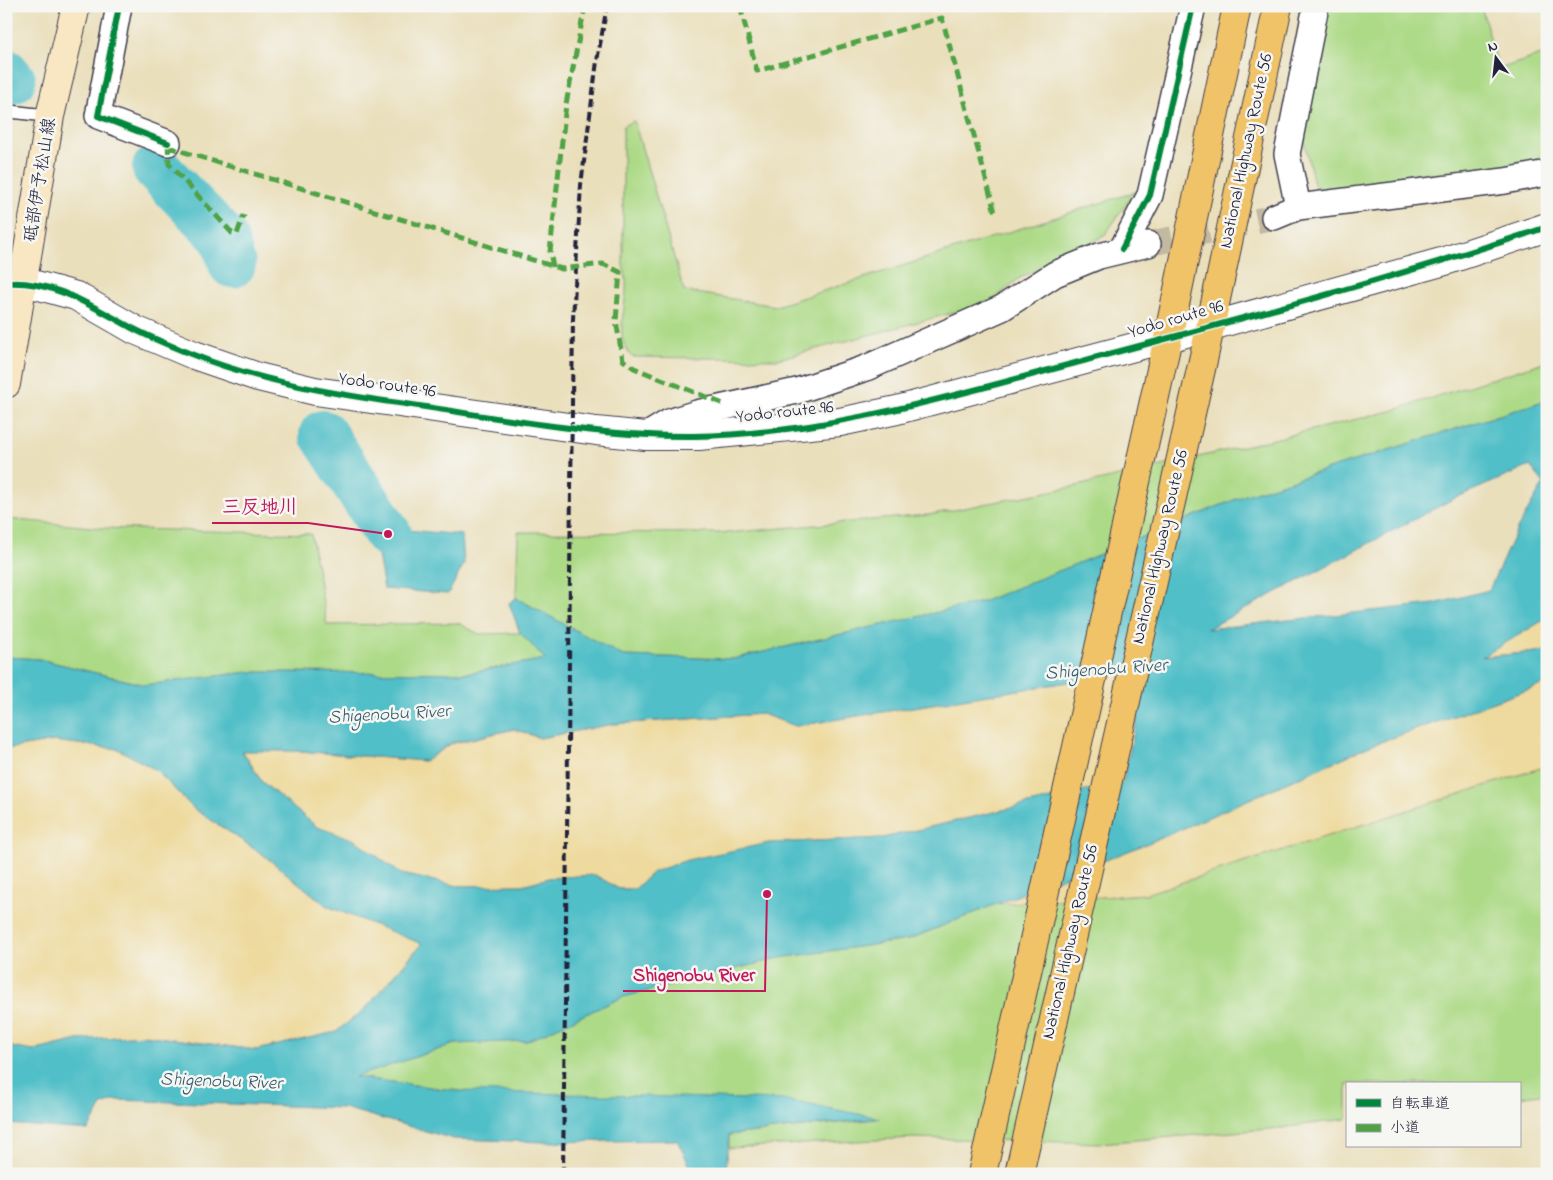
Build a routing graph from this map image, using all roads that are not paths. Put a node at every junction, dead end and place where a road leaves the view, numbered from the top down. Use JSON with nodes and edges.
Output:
{"nodes":[{"id":1,"x":76,"y":6,"type":"edge"},
{"id":2,"x":118,"y":6,"type":"edge"},
{"id":3,"x":1193,"y":6,"type":"edge"},
{"id":4,"x":1237,"y":6,"type":"edge"},
{"id":5,"x":1278,"y":6,"type":"edge"},
{"id":6,"x":1316,"y":6,"type":"edge"},
{"id":7,"x":6,"y":111,"type":"edge"},
{"id":8,"x":50,"y":116,"type":"junction"},
{"id":9,"x":168,"y":143,"type":"dead end"},
{"id":10,"x":1547,"y":173,"type":"edge"},
{"id":11,"x":1298,"y":207,"type":"junction"},
{"id":12,"x":1274,"y":217,"type":"tunnel mouth"},
{"id":13,"x":1547,"y":226,"type":"edge"},
{"id":14,"x":1148,"y":244,"type":"tunnel mouth"},
{"id":15,"x":1122,"y":250,"type":"junction"},
{"id":16,"x":16,"y":283,"type":"edge"},
{"id":17,"x":1210,"y":326,"type":"junction"},
{"id":18,"x":1168,"y":338,"type":"junction"},
{"id":19,"x":6,"y":384,"type":"edge"},
{"id":20,"x":646,"y":436,"type":"junction"},
{"id":21,"x":982,"y":1174,"type":"edge"},
{"id":22,"x":1019,"y":1174,"type":"edge"}],
"edges":[{"from":1,"to":8,"type":"main road","name":"砥部伊予松山線"},
{"from":2,"to":9,"type":"street"},
{"from":3,"to":15,"type":"street"},
{"from":4,"to":18,"type":"highway","name":"National Highway Route 56"},
{"from":5,"to":17,"type":"highway","name":"National Highway Route 56"},
{"from":6,"to":11,"type":"street"},
{"from":7,"to":8,"type":"lane"},
{"from":8,"to":16,"type":"main road","name":"砥部伊予松山線"},
{"from":10,"to":11,"type":"street"},
{"from":11,"to":12,"type":"street"},
{"from":13,"to":17,"type":"street","name":"Yodo route 96"},
{"from":14,"to":15,"type":"street"},
{"from":15,"to":20,"type":"street"},
{"from":16,"to":19,"type":"main road","name":"砥部伊予松山線"},
{"from":16,"to":20,"type":"street","name":"Yodo route 96"},
{"from":17,"to":18,"type":"street","name":"Yodo route 96"},
{"from":17,"to":22,"type":"highway","name":"National Highway Route 56"},
{"from":18,"to":20,"type":"street","name":"Yodo route 96"},
{"from":18,"to":21,"type":"highway","name":"National Highway Route 56"}]}
